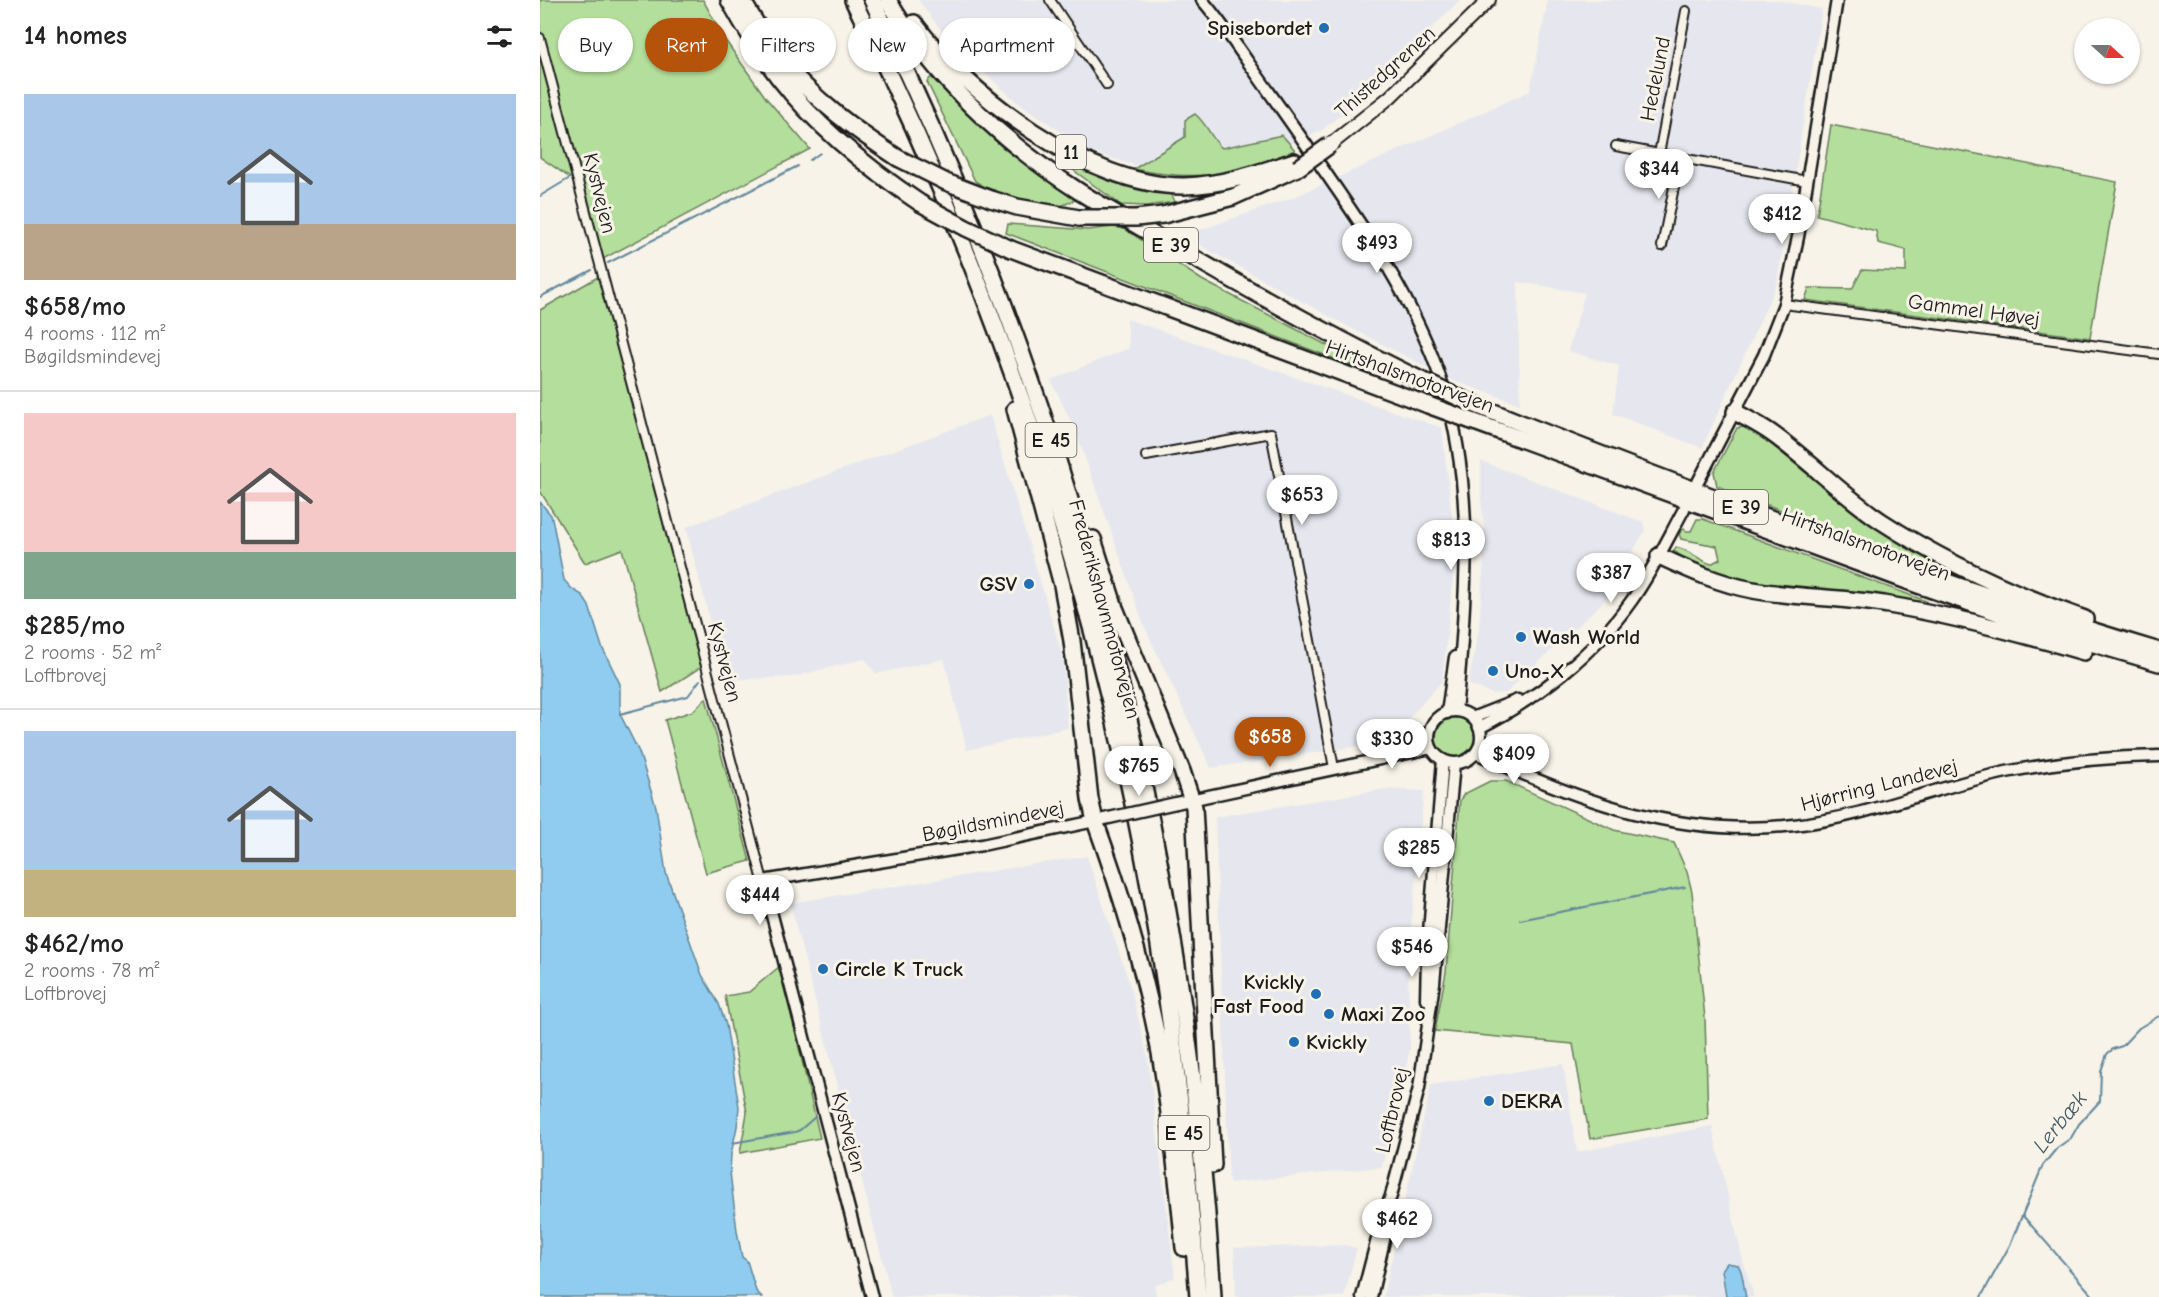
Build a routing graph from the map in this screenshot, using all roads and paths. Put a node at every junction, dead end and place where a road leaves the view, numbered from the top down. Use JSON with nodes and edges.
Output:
{"nodes":[{"id":1,"x":729,"y":0,"type":"edge"},
{"id":2,"x":742,"y":0,"type":"edge"},
{"id":3,"x":853,"y":0,"type":"edge"},
{"id":4,"x":872,"y":0,"type":"edge"},
{"id":5,"x":888,"y":0,"type":"edge"},
{"id":6,"x":898,"y":0,"type":"edge"},
{"id":7,"x":1050,"y":0,"type":"edge"},
{"id":8,"x":1202,"y":0,"type":"edge"},
{"id":9,"x":1207,"y":0,"type":"edge"},
{"id":10,"x":1489,"y":0,"type":"edge"},
{"id":11,"x":1837,"y":0,"type":"edge"},
{"id":12,"x":1686,"y":11,"type":"dead end"},
{"id":13,"x":1212,"y":12,"type":"junction"},
{"id":14,"x":540,"y":38,"type":"edge"},
{"id":15,"x":1107,"y":85,"type":"dead end"},
{"id":16,"x":1333,"y":143,"type":"joint"},
{"id":17,"x":1616,"y":146,"type":"dead end"},
{"id":18,"x":1659,"y":154,"type":"junction"},
{"id":19,"x":1680,"y":158,"type":"junction"},
{"id":20,"x":1296,"y":164,"type":"junction"},
{"id":21,"x":1807,"y":181,"type":"junction"},
{"id":22,"x":1662,"y":246,"type":"dead end"},
{"id":23,"x":970,"y":260,"type":"junction"},
{"id":24,"x":992,"y":272,"type":"junction"},
{"id":25,"x":1784,"y":304,"type":"junction"},
{"id":26,"x":2159,"y":354,"type":"edge"},
{"id":27,"x":1735,"y":412,"type":"junction"},
{"id":28,"x":1146,"y":456,"type":"dead end"},
{"id":29,"x":1698,"y":482,"type":"dead end"},
{"id":30,"x":1684,"y":509,"type":"dead end"},
{"id":31,"x":1659,"y":556,"type":"junction"},
{"id":32,"x":2159,"y":644,"type":"edge"},
{"id":33,"x":2159,"y":651,"type":"edge"},
{"id":34,"x":2159,"y":663,"type":"edge"},
{"id":35,"x":2159,"y":672,"type":"edge"},
{"id":36,"x":1532,"y":695,"type":"junction"},
{"id":37,"x":1452,"y":712,"type":"junction"},
{"id":38,"x":1472,"y":718,"type":"junction"},
{"id":39,"x":1479,"y":728,"type":"junction"},
{"id":40,"x":1430,"y":742,"type":"junction"},
{"id":41,"x":1478,"y":749,"type":"junction"},
{"id":42,"x":2159,"y":756,"type":"edge"},
{"id":43,"x":1448,"y":762,"type":"junction"},
{"id":44,"x":1334,"y":768,"type":"junction"},
{"id":45,"x":1193,"y":800,"type":"junction"},
{"id":46,"x":1102,"y":819,"type":"junction"},
{"id":47,"x":763,"y":881,"type":"junction"},
{"id":48,"x":1391,"y":1196,"type":"junction"},
{"id":49,"x":872,"y":1297,"type":"edge"},
{"id":50,"x":1189,"y":1297,"type":"edge"},
{"id":51,"x":1198,"y":1297,"type":"edge"},
{"id":52,"x":1215,"y":1297,"type":"edge"},
{"id":53,"x":1362,"y":1297,"type":"edge"},
{"id":54,"x":1371,"y":1297,"type":"edge"}],
"edges":[{"from":1,"to":34,"type":"highway","name":"Hirtshalsmotorvejen","number":"E 39","bridge":true},
{"from":2,"to":20,"type":"highway","number":"11","bridge":true},
{"from":3,"to":23,"type":"highway","name":"Frederikshavnmotorvejen","number":"E 45"},
{"from":4,"to":24,"type":"highway","name":"Frederikshavnmotorvejen","number":"E 45"},
{"from":5,"to":33,"type":"highway","name":"Hirtshalsmotorvejen","number":"E 39","bridge":true},
{"from":6,"to":20,"type":"highway","number":"11"},
{"from":7,"to":15,"type":"street"},
{"from":8,"to":13,"type":"main road"},
{"from":9,"to":13,"type":"main road"},
{"from":10,"to":16,"type":"main road","name":"Thistedgrenen","number":"11"},
{"from":11,"to":21,"type":"main road"},
{"from":12,"to":18,"type":"street","name":"Hedelund"},
{"from":13,"to":37,"type":"main road"},
{"from":14,"to":47,"type":"street","name":"Kystvejen"},
{"from":16,"to":20,"type":"highway","number":"11","bridge":true},
{"from":17,"to":18,"type":"street","name":"Hedelund"},
{"from":18,"to":19,"type":"street","name":"Hedelund"},
{"from":19,"to":21,"type":"street","name":"Hedelund"},
{"from":19,"to":22,"type":"street"},
{"from":21,"to":25,"type":"main road"},
{"from":23,"to":46,"type":"highway"},
{"from":23,"to":51,"type":"highway","name":"Frederikshavnmotorvejen","number":"E 45"},
{"from":24,"to":45,"type":"highway"},
{"from":24,"to":52,"type":"highway","name":"Frederikshavnmotorvejen","number":"E 45"},
{"from":25,"to":26,"type":"street","name":"Gammel Høvej"},
{"from":25,"to":27,"type":"main road"},
{"from":27,"to":29,"type":"main road"},
{"from":27,"to":32,"type":"highway"},
{"from":28,"to":44,"type":"street"},
{"from":30,"to":31,"type":"main road"},
{"from":31,"to":35,"type":"highway"},
{"from":31,"to":36,"type":"main road"},
{"from":36,"to":38,"type":"main road"},
{"from":36,"to":39,"type":"main road"},
{"from":37,"to":38,"type":"main road"},
{"from":37,"to":40,"type":"main road"},
{"from":38,"to":39,"type":"main road"},
{"from":39,"to":41,"type":"main road"},
{"from":40,"to":43,"type":"main road"},
{"from":40,"to":44,"type":"main road","name":"Bøgildsmindevej"},
{"from":41,"to":42,"type":"main road","name":"Hjørring Landevej"},
{"from":41,"to":43,"type":"main road"},
{"from":43,"to":48,"type":"main road","name":"Loftbrovej"},
{"from":44,"to":45,"type":"main road","name":"Bøgildsmindevej"},
{"from":45,"to":46,"type":"main road","name":"Bøgildsmindevej","bridge":true},
{"from":45,"to":52,"type":"highway"},
{"from":46,"to":47,"type":"main road","name":"Bøgildsmindevej"},
{"from":46,"to":50,"type":"highway"},
{"from":47,"to":49,"type":"main road","name":"Kystvejen"},
{"from":48,"to":53,"type":"main road","name":"Loftbrovej"},
{"from":48,"to":54,"type":"main road","name":"Loftbrovej"}]}
